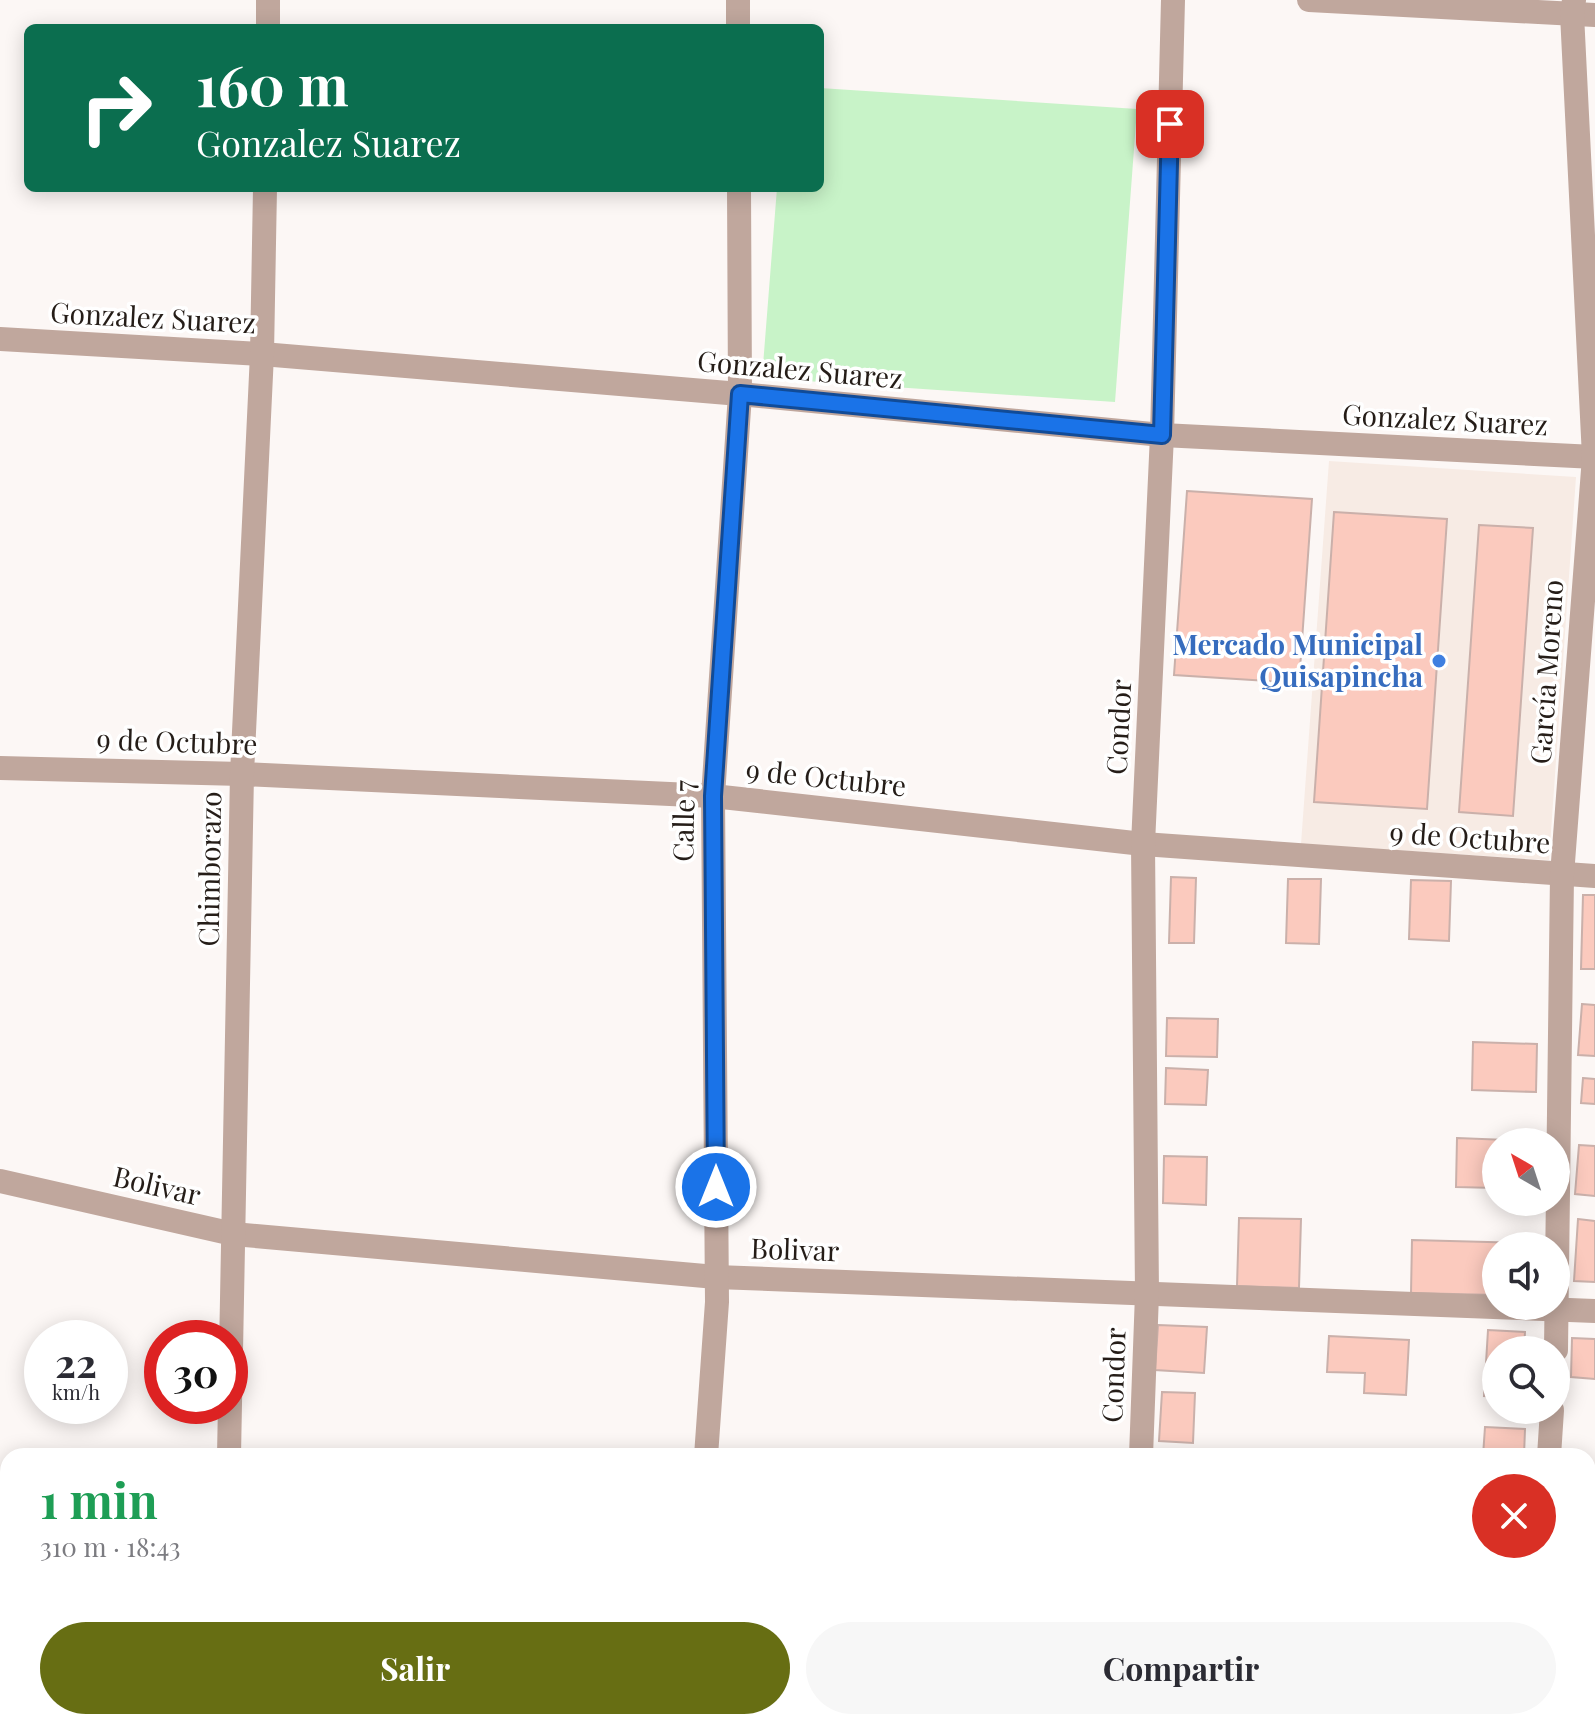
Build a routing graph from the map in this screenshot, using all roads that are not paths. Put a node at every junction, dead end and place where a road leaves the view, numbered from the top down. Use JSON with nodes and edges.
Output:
{"nodes":[{"id":1,"x":268,"y":0,"type":"edge"},
{"id":2,"x":738,"y":0,"type":"edge"},
{"id":3,"x":1173,"y":0,"type":"edge"},
{"id":4,"x":1309,"y":0,"type":"edge"},
{"id":5,"x":1580,"y":9,"type":"edge"},
{"id":6,"x":268,"y":24,"type":"edge"},
{"id":7,"x":738,"y":24,"type":"edge"},
{"id":8,"x":265,"y":192,"type":"edge"},
{"id":9,"x":739,"y":192,"type":"edge"},
{"id":10,"x":0,"y":339,"type":"edge"},
{"id":11,"x":262,"y":354,"type":"junction"},
{"id":12,"x":740,"y":394,"type":"junction"},
{"id":13,"x":1162,"y":435,"type":"junction"},
{"id":14,"x":1594,"y":457,"type":"edge"},
{"id":15,"x":0,"y":768,"type":"edge"},
{"id":16,"x":242,"y":774,"type":"junction"},
{"id":17,"x":713,"y":796,"type":"junction"},
{"id":18,"x":1143,"y":844,"type":"junction"},
{"id":19,"x":1562,"y":875,"type":"junction"},
{"id":20,"x":1595,"y":876,"type":"edge"},
{"id":21,"x":0,"y":1181,"type":"edge"},
{"id":22,"x":1559,"y":1232,"type":"edge"},
{"id":23,"x":233,"y":1234,"type":"junction"},
{"id":24,"x":716,"y":1277,"type":"junction"},
{"id":25,"x":1147,"y":1294,"type":"junction"},
{"id":26,"x":1482,"y":1307,"type":"edge"},
{"id":27,"x":1570,"y":1310,"type":"edge"},
{"id":28,"x":1595,"y":1311,"type":"edge"},
{"id":29,"x":1551,"y":1424,"type":"edge"},
{"id":30,"x":229,"y":1448,"type":"edge"},
{"id":31,"x":706,"y":1448,"type":"edge"},
{"id":32,"x":1141,"y":1448,"type":"edge"},
{"id":33,"x":1550,"y":1448,"type":"edge"}],
"edges":[{"from":1,"to":6,"type":"street"},
{"from":2,"to":7,"type":"street"},
{"from":3,"to":13,"type":"street","name":"Condor"},
{"from":4,"to":5,"type":"street"},
{"from":5,"to":14,"type":"street","name":"García Moreno"},
{"from":8,"to":11,"type":"street","name":"Chimborazo"},
{"from":9,"to":12,"type":"street","name":"Calle 7"},
{"from":10,"to":11,"type":"street","name":"Gonzalez Suarez"},
{"from":11,"to":12,"type":"street","name":"Gonzalez Suarez"},
{"from":11,"to":16,"type":"street","name":"Chimborazo"},
{"from":12,"to":13,"type":"street","name":"Gonzalez Suarez"},
{"from":12,"to":17,"type":"street","name":"Calle 7"},
{"from":13,"to":14,"type":"street","name":"Gonzalez Suarez"},
{"from":13,"to":18,"type":"street","name":"Condor"},
{"from":14,"to":19,"type":"street","name":"García Moreno"},
{"from":15,"to":16,"type":"street","name":"9 de Octubre"},
{"from":16,"to":17,"type":"street","name":"9 de Octubre"},
{"from":16,"to":23,"type":"street","name":"Chimborazo"},
{"from":17,"to":18,"type":"street","name":"9 de Octubre"},
{"from":17,"to":24,"type":"street","name":"Calle 7"},
{"from":18,"to":19,"type":"street","name":"9 de Octubre"},
{"from":18,"to":25,"type":"street","name":"Condor"},
{"from":19,"to":20,"type":"street","name":"9 de Octubre"},
{"from":19,"to":22,"type":"street","name":"García Moreno"},
{"from":21,"to":23,"type":"street","name":"Bolivar"},
{"from":23,"to":24,"type":"street","name":"Bolivar"},
{"from":23,"to":30,"type":"street","name":"Chimborazo"},
{"from":24,"to":25,"type":"street","name":"Bolivar"},
{"from":24,"to":31,"type":"street","name":"Calle 7"},
{"from":25,"to":26,"type":"street","name":"Bolivar"},
{"from":25,"to":32,"type":"street","name":"Condor"},
{"from":27,"to":28,"type":"street","name":"Bolivar"},
{"from":29,"to":33,"type":"street"}]}
